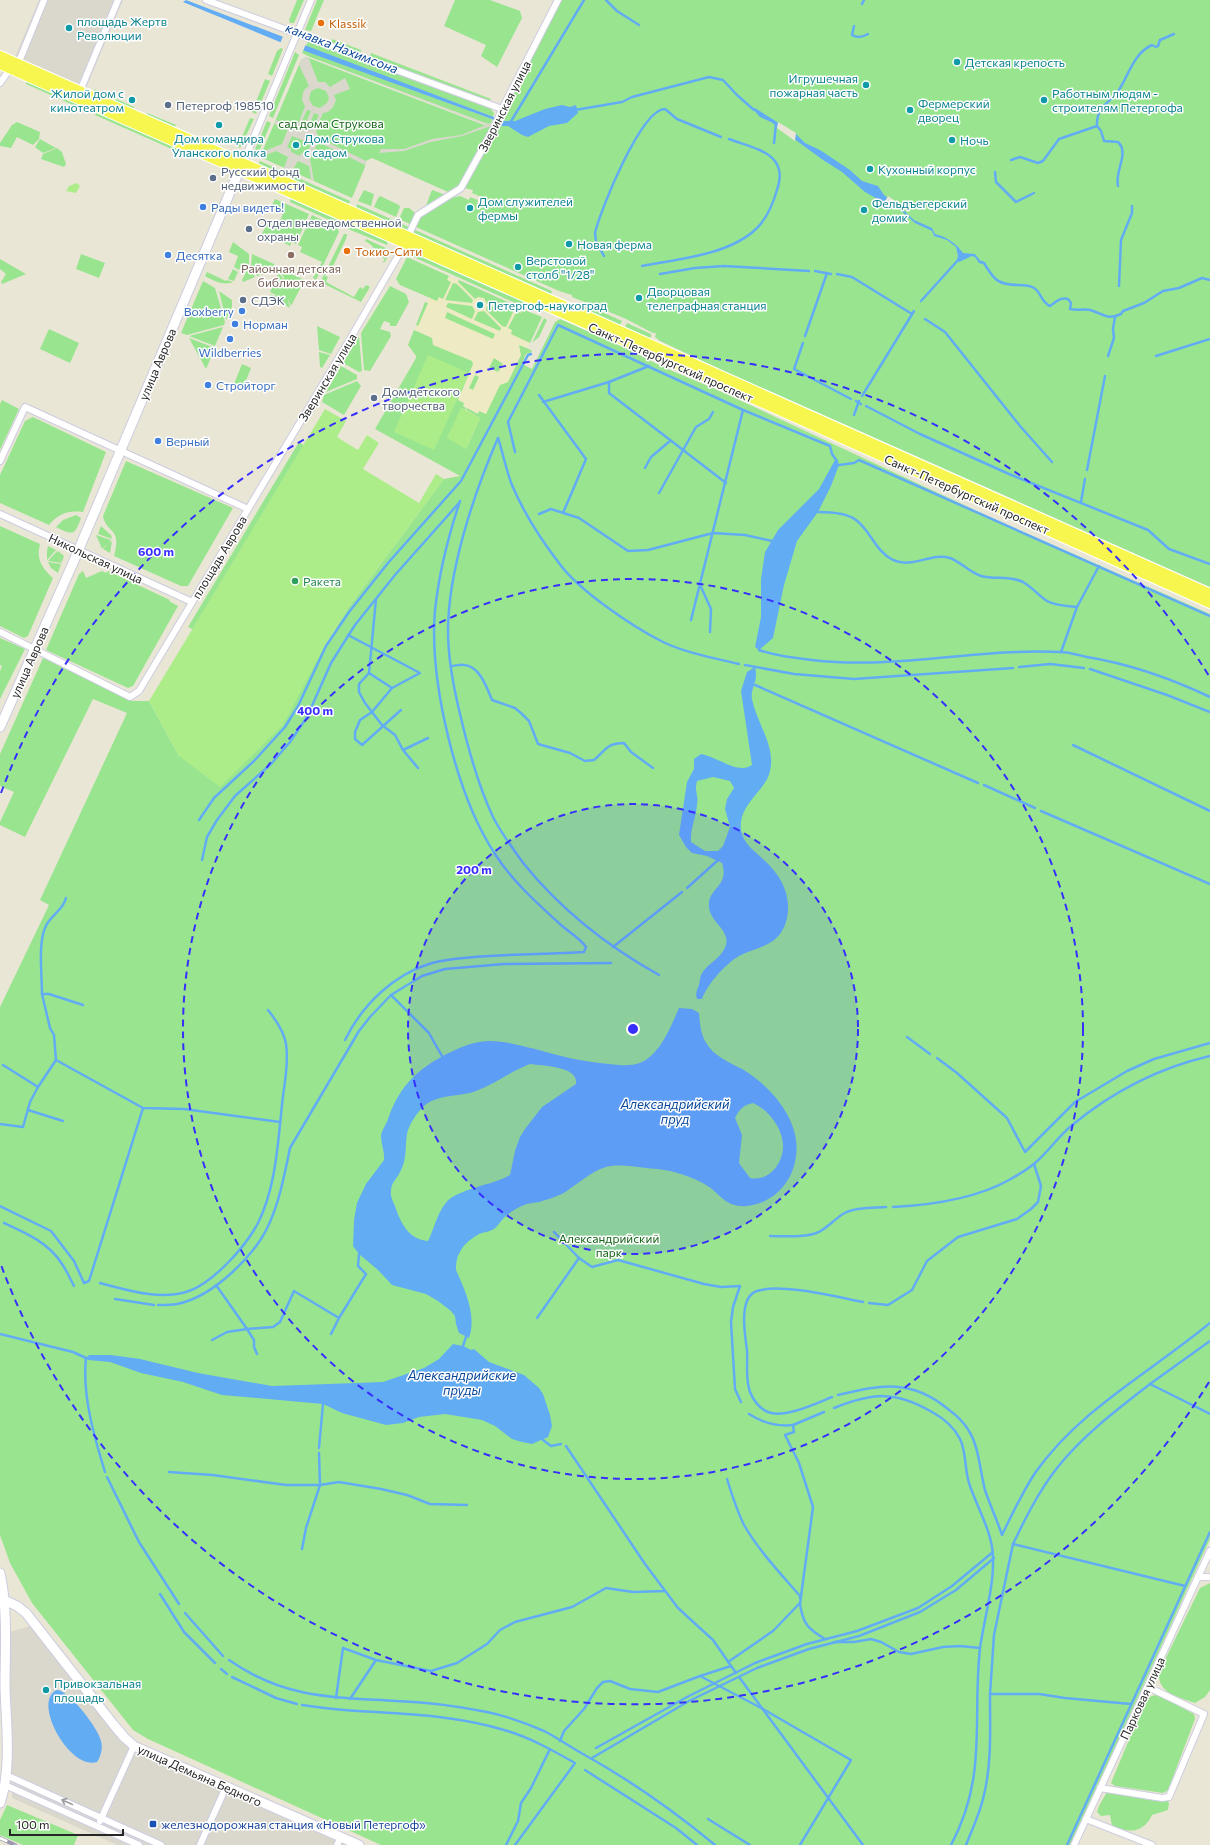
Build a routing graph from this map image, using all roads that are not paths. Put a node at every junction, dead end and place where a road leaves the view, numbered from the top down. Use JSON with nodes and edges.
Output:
{"nodes":[{"id":1,"x":44,"y":0,"type":"edge"},
{"id":2,"x":118,"y":0,"type":"edge"},
{"id":3,"x":206,"y":0,"type":"edge"},
{"id":4,"x":311,"y":0,"type":"edge"},
{"id":5,"x":558,"y":0,"type":"edge"},
{"id":6,"x":296,"y":35,"type":"junction"},
{"id":7,"x":0,"y":56,"type":"edge"},
{"id":8,"x":0,"y":64,"type":"edge"},
{"id":9,"x":14,"y":66,"type":"junction"},
{"id":10,"x":0,"y":83,"type":"edge"},
{"id":11,"x":80,"y":91,"type":"junction"},
{"id":12,"x":500,"y":112,"type":"junction"},
{"id":13,"x":241,"y":166,"type":"junction"},
{"id":14,"x":407,"y":240,"type":"junction"},
{"id":15,"x":120,"y":451,"type":"junction"},
{"id":16,"x":0,"y":461,"type":"edge"},
{"id":17,"x":248,"y":509,"type":"junction"},
{"id":18,"x":0,"y":514,"type":"edge"},
{"id":19,"x":78,"y":549,"type":"junction"},
{"id":20,"x":1210,"y":594,"type":"edge"},
{"id":21,"x":192,"y":602,"type":"junction"},
{"id":22,"x":1210,"y":603,"type":"edge"},
{"id":23,"x":0,"y":632,"type":"edge"},
{"id":24,"x":35,"y":649,"type":"junction"},
{"id":25,"x":0,"y":727,"type":"edge"},
{"id":26,"x":1210,"y":1551,"type":"edge"},
{"id":27,"x":0,"y":1574,"type":"edge"},
{"id":28,"x":1198,"y":1577,"type":"junction"},
{"id":29,"x":1210,"y":1577,"type":"edge"},
{"id":30,"x":1,"y":1599,"type":"edge"},
{"id":31,"x":1148,"y":1687,"type":"junction"},
{"id":32,"x":134,"y":1746,"type":"junction"},
{"id":33,"x":6,"y":1775,"type":"junction"},
{"id":34,"x":5,"y":1785,"type":"junction"},
{"id":35,"x":226,"y":1787,"type":"junction"},
{"id":36,"x":1100,"y":1788,"type":"junction"},
{"id":37,"x":0,"y":1803,"type":"edge"},
{"id":38,"x":102,"y":1818,"type":"junction"},
{"id":39,"x":1086,"y":1819,"type":"junction"},
{"id":40,"x":98,"y":1826,"type":"junction"},
{"id":41,"x":339,"y":1841,"type":"edge"},
{"id":42,"x":139,"y":1845,"type":"edge"},
{"id":43,"x":161,"y":1845,"type":"edge"},
{"id":44,"x":200,"y":1845,"type":"edge"},
{"id":45,"x":359,"y":1845,"type":"edge"},
{"id":46,"x":1074,"y":1845,"type":"edge"},
{"id":47,"x":1152,"y":1845,"type":"edge"}],
"edges":[{"from":1,"to":9,"type":"street"},
{"from":2,"to":11,"type":"street"},
{"from":3,"to":6,"type":"street"},
{"from":4,"to":6,"type":"street","name":"улица Аврова"},
{"from":5,"to":12,"type":"street","name":"Зверинская улица"},
{"from":6,"to":12,"type":"street"},
{"from":6,"to":13,"type":"street","name":"улица Аврова"},
{"from":7,"to":9,"type":"main road","name":"Санкт-Петербургский проспект"},
{"from":8,"to":9,"type":"main road","name":"Санкт-Петербургский проспект"},
{"from":9,"to":10,"type":"street"},
{"from":9,"to":11,"type":"main road","name":"Санкт-Петербургский проспект"},
{"from":9,"to":13,"type":"main road","name":"Санкт-Петербургский проспект"},
{"from":11,"to":13,"type":"main road","name":"Санкт-Петербургский проспект"},
{"from":12,"to":14,"type":"street","name":"Зверинская улица"},
{"from":13,"to":14,"type":"main road","name":"Санкт-Петербургский проспект"},
{"from":13,"to":15,"type":"street","name":"улица Аврова"},
{"from":14,"to":17,"type":"street","name":"Зверинская улица"},
{"from":14,"to":20,"type":"main road","name":"Санкт-Петербургский проспект"},
{"from":14,"to":22,"type":"main road","name":"Санкт-Петербургский проспект"},
{"from":15,"to":16,"type":"street","name":"площадь Аврова"},
{"from":15,"to":17,"type":"street","name":"площадь Аврова"},
{"from":15,"to":19,"type":"street","name":"улица Аврова"},
{"from":17,"to":21,"type":"street","name":"площадь Аврова"},
{"from":18,"to":19,"type":"street","name":"Никольская улица"},
{"from":19,"to":21,"type":"street","name":"Никольская улица"},
{"from":19,"to":24,"type":"street","name":"улица Аврова"},
{"from":21,"to":24,"type":"street","name":"площадь Аврова"},
{"from":23,"to":24,"type":"street","name":"площадь Аврова"},
{"from":24,"to":25,"type":"street","name":"улица Аврова"},
{"from":26,"to":28,"type":"street","name":"Парковая улица"},
{"from":27,"to":30,"type":"street"},
{"from":28,"to":29,"type":"street"},
{"from":28,"to":31,"type":"street","name":"Парковая улица"},
{"from":30,"to":32,"type":"street","name":"улица Демьяна Бедного"},
{"from":30,"to":33,"type":"street"},
{"from":31,"to":36,"type":"street","name":"Парковая улица"},
{"from":31,"to":36,"type":"street"},
{"from":32,"to":35,"type":"street","name":"улица Демьяна Бедного"},
{"from":32,"to":38,"type":"street"},
{"from":33,"to":34,"type":"street"},
{"from":38,"to":33,"type":"street","one_way":true},
{"from":34,"to":37,"type":"street"},
{"from":34,"to":40,"type":"street"},
{"from":35,"to":41,"type":"street","name":"улица Демьяна Бедного"},
{"from":35,"to":44,"type":"street"},
{"from":36,"to":39,"type":"street","name":"Парковая улица"},
{"from":38,"to":40,"type":"street"},
{"from":38,"to":43,"type":"street"},
{"from":39,"to":46,"type":"street","name":"Парковая улица"},
{"from":39,"to":47,"type":"street"},
{"from":40,"to":42,"type":"street"},
{"from":41,"to":45,"type":"street","name":"улица Демьяна Бедного"}]}
